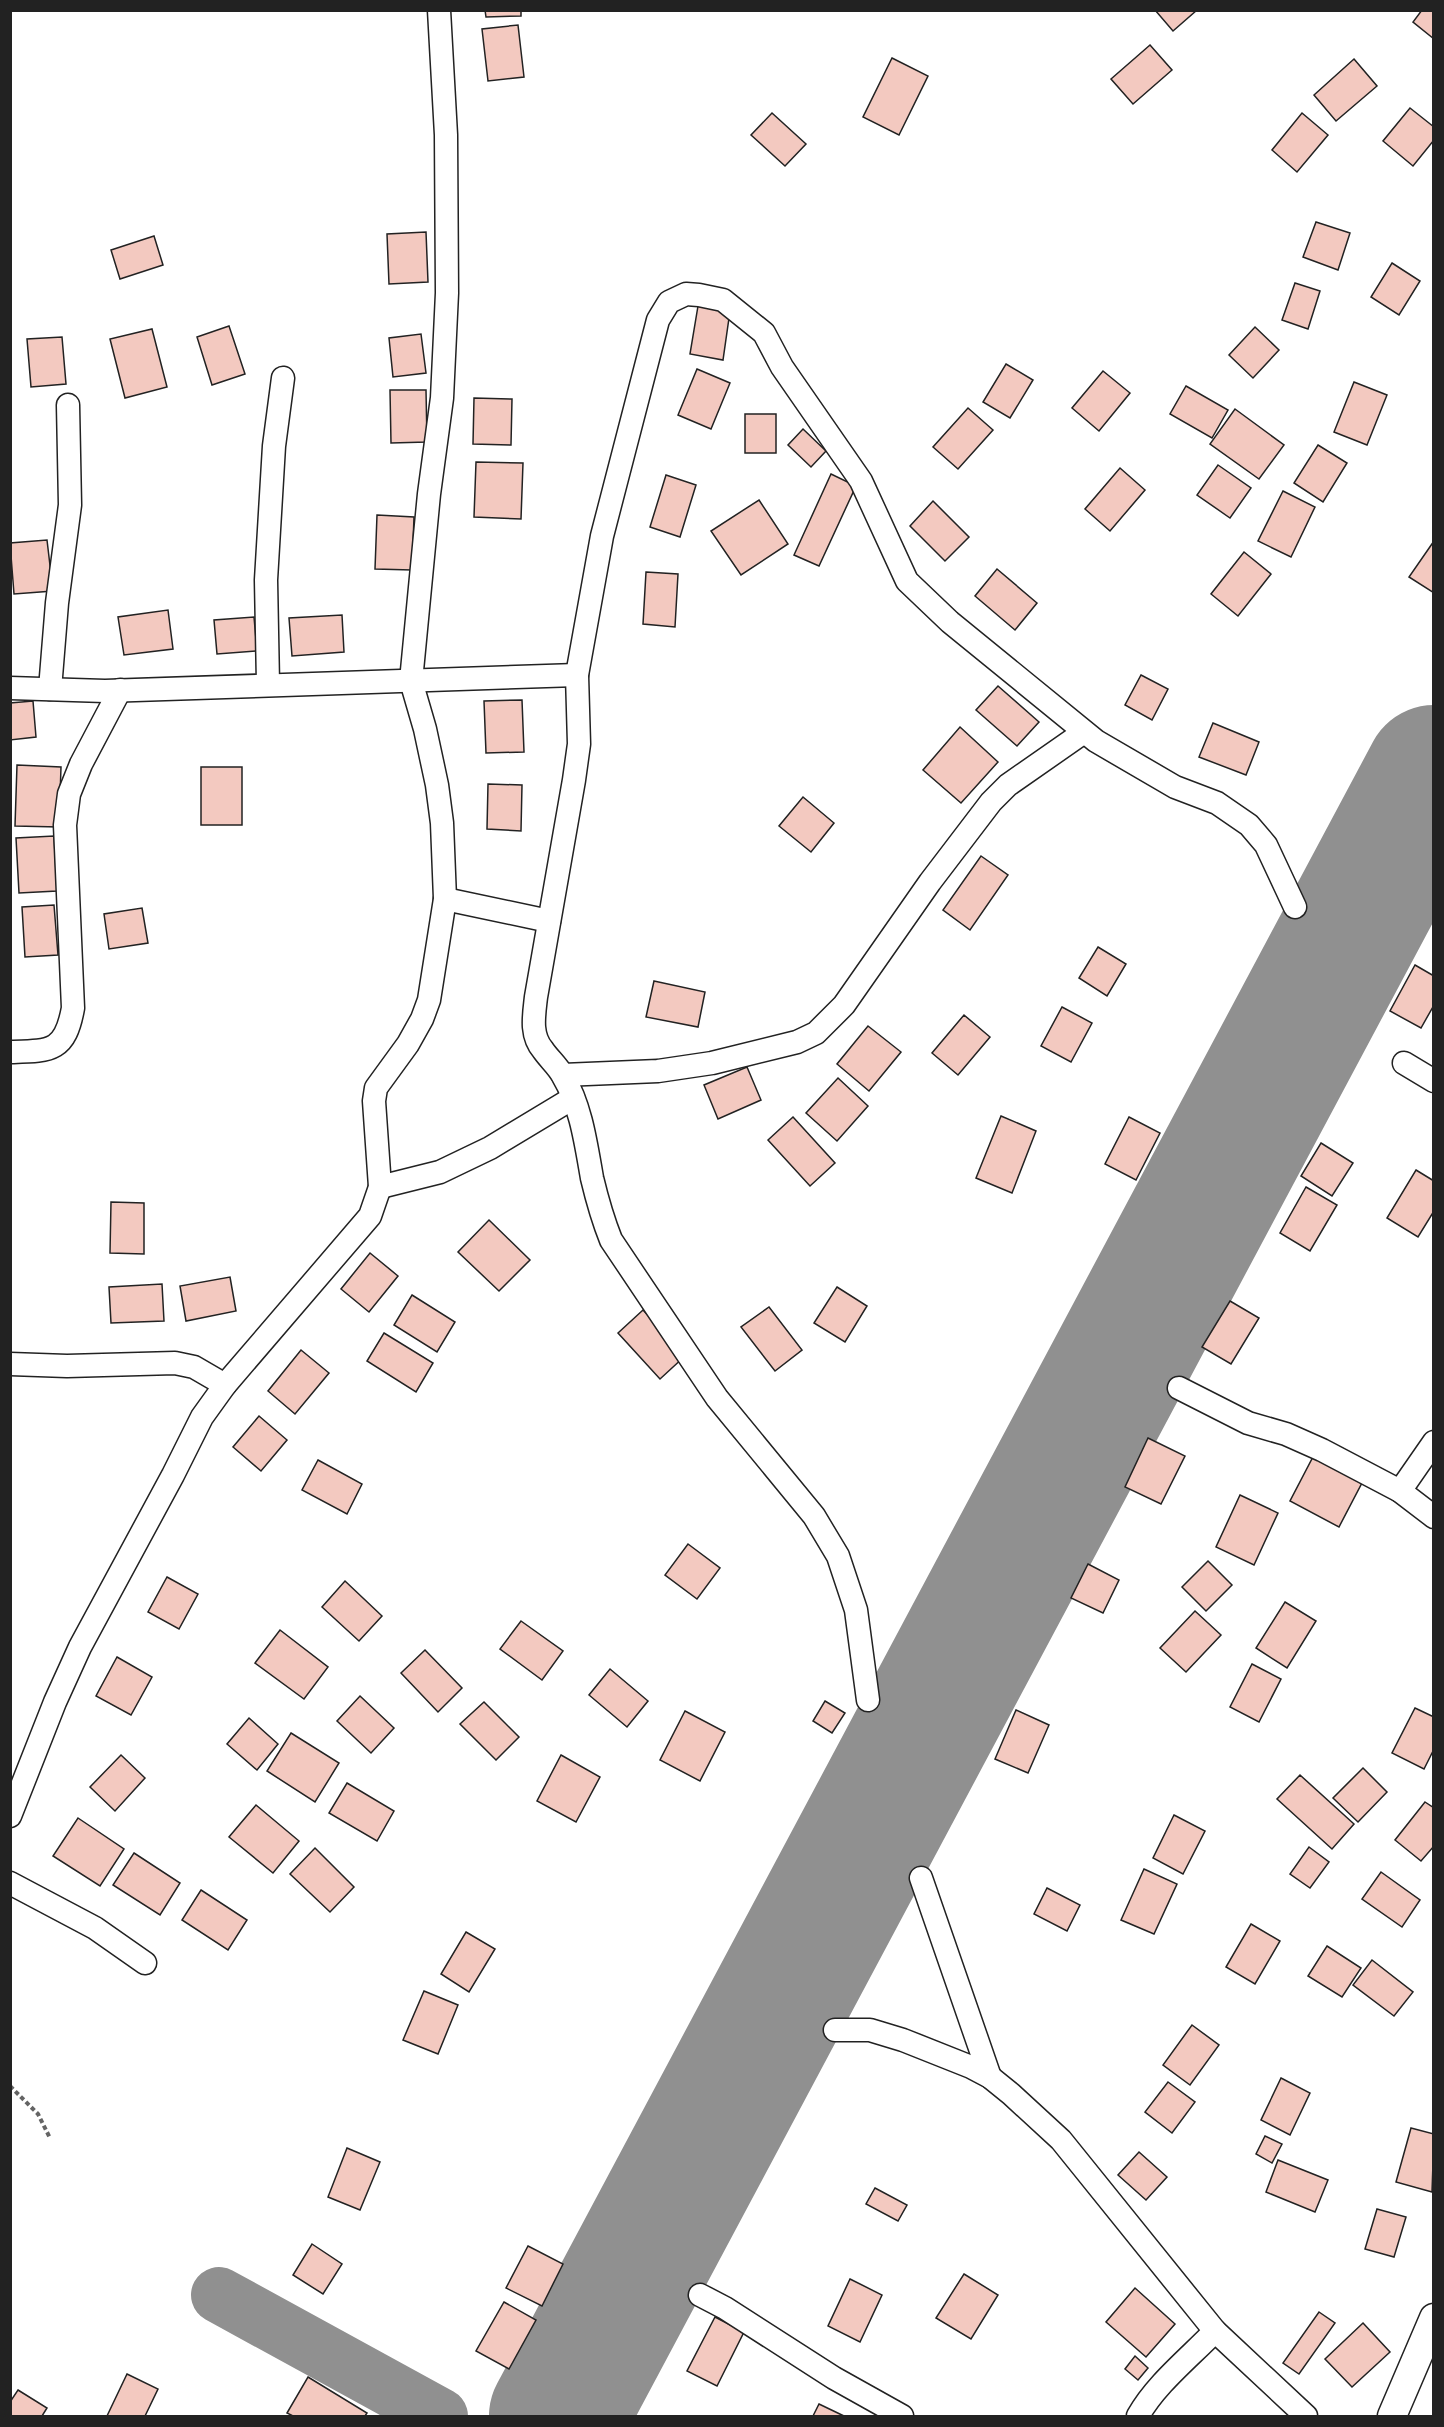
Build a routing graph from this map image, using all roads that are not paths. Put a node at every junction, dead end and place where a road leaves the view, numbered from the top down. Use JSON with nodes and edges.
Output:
{"nodes":[{"id":1,"x":440,"y":10,"type":"edge"},
{"id":2,"x":283,"y":378,"type":"dead end"},
{"id":3,"x":68,"y":405,"type":"dead end"},
{"id":4,"x":577,"y":675,"type":"junction"},
{"id":5,"x":411,"y":681,"type":"junction"},
{"id":6,"x":268,"y":684,"type":"junction"},
{"id":7,"x":10,"y":688,"type":"edge"},
{"id":8,"x":50,"y":689,"type":"junction"},
{"id":9,"x":120,"y":690,"type":"junction"},
{"id":10,"x":1084,"y":732,"type":"junction"},
{"id":11,"x":445,"y":898,"type":"junction"},
{"id":12,"x":1295,"y":907,"type":"dead end"},
{"id":13,"x":549,"y":921,"type":"junction"},
{"id":14,"x":10,"y":1052,"type":"edge"},
{"id":15,"x":1404,"y":1063,"type":"dead end"},
{"id":16,"x":563,"y":1075,"type":"junction"},
{"id":17,"x":1434,"y":1081,"type":"edge"},
{"id":18,"x":573,"y":1098,"type":"junction"},
{"id":19,"x":380,"y":1187,"type":"junction"},
{"id":20,"x":10,"y":1364,"type":"edge"},
{"id":21,"x":225,"y":1385,"type":"junction"},
{"id":22,"x":1179,"y":1388,"type":"dead end"},
{"id":23,"x":1434,"y":1442,"type":"edge"},
{"id":24,"x":1400,"y":1491,"type":"junction"},
{"id":25,"x":1434,"y":1517,"type":"edge"},
{"id":26,"x":868,"y":1700,"type":"dead end"},
{"id":27,"x":10,"y":1816,"type":"edge"},
{"id":28,"x":921,"y":1878,"type":"dead end"},
{"id":29,"x":10,"y":1883,"type":"edge"},
{"id":30,"x":145,"y":1963,"type":"dead end"},
{"id":31,"x":835,"y":2030,"type":"dead end"},
{"id":32,"x":990,"y":2077,"type":"junction"},
{"id":33,"x":700,"y":2295,"type":"dead end"},
{"id":34,"x":1434,"y":2318,"type":"edge"},
{"id":35,"x":1215,"y":2331,"type":"junction"},
{"id":36,"x":902,"y":2416,"type":"edge"},
{"id":37,"x":1138,"y":2416,"type":"edge"},
{"id":38,"x":1306,"y":2416,"type":"edge"},
{"id":39,"x":1392,"y":2416,"type":"edge"}],
"edges":[{"from":1,"to":5,"type":"street"},
{"from":2,"to":6,"type":"street"},
{"from":3,"to":8,"type":"street"},
{"from":4,"to":5,"type":"street"},
{"from":4,"to":10,"type":"street"},
{"from":4,"to":13,"type":"street"},
{"from":5,"to":6,"type":"street"},
{"from":5,"to":11,"type":"street"},
{"from":6,"to":9,"type":"street"},
{"from":7,"to":8,"type":"street"},
{"from":8,"to":9,"type":"street"},
{"from":9,"to":14,"type":"street"},
{"from":10,"to":12,"type":"street"},
{"from":10,"to":16,"type":"street"},
{"from":11,"to":13,"type":"street"},
{"from":11,"to":19,"type":"street"},
{"from":13,"to":16,"type":"street"},
{"from":15,"to":17,"type":"street"},
{"from":16,"to":18,"type":"street"},
{"from":18,"to":19,"type":"street"},
{"from":18,"to":26,"type":"street"},
{"from":19,"to":21,"type":"street"},
{"from":20,"to":21,"type":"street"},
{"from":21,"to":27,"type":"street"},
{"from":22,"to":24,"type":"street"},
{"from":23,"to":24,"type":"street"},
{"from":24,"to":25,"type":"street"},
{"from":28,"to":32,"type":"street"},
{"from":29,"to":30,"type":"street"},
{"from":31,"to":32,"type":"street"},
{"from":32,"to":35,"type":"street"},
{"from":33,"to":36,"type":"street"},
{"from":34,"to":39,"type":"main road"},
{"from":35,"to":37,"type":"street"},
{"from":35,"to":38,"type":"street"}]}
